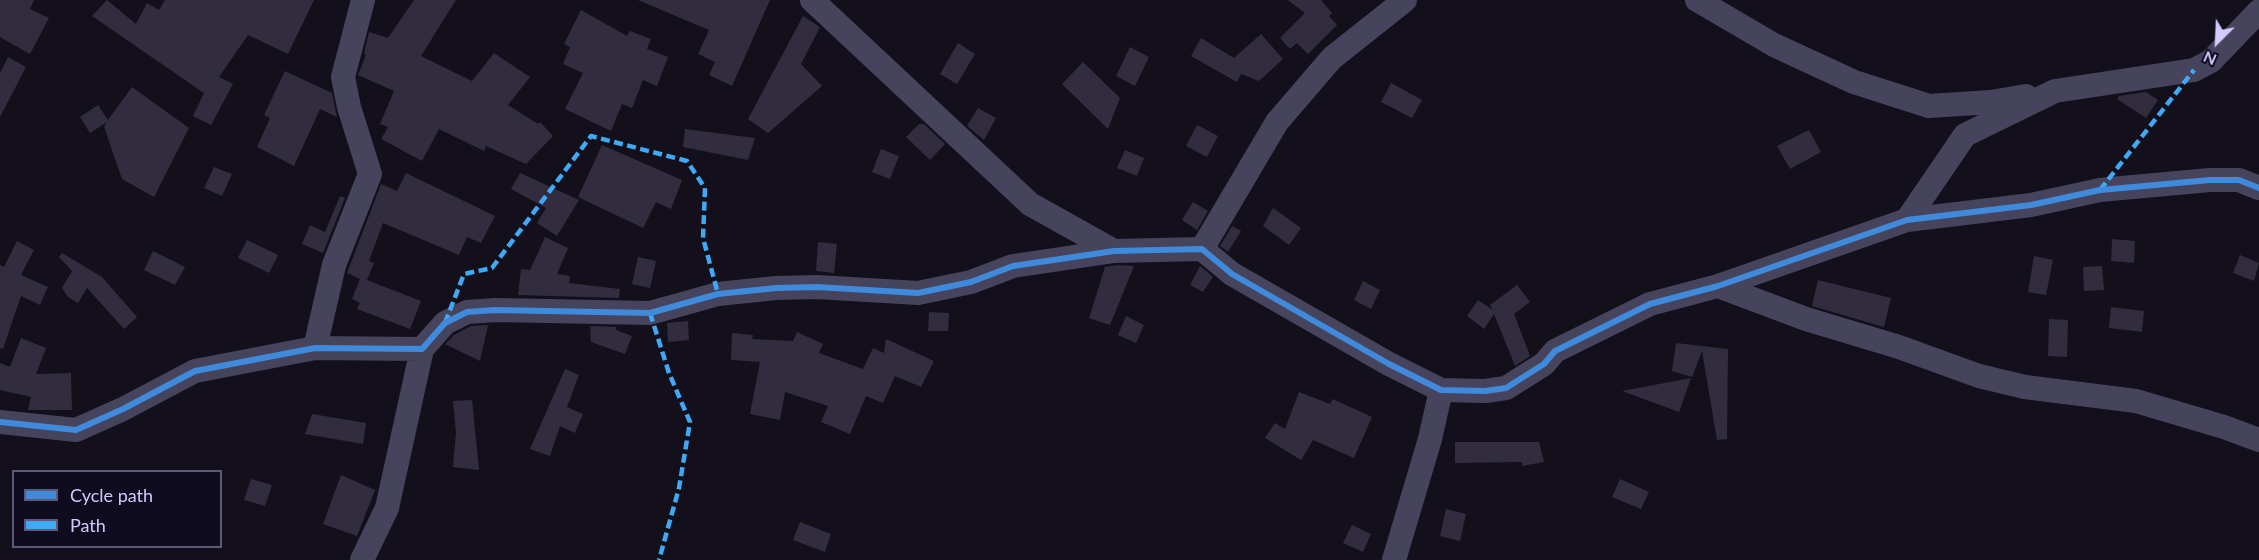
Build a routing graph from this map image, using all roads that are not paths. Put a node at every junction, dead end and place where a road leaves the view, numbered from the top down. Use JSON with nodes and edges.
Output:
{"nodes":[{"id":1,"x":363,"y":0,"type":"edge"},
{"id":2,"x":812,"y":0,"type":"edge"},
{"id":3,"x":1406,"y":0,"type":"edge"},
{"id":4,"x":1697,"y":0,"type":"edge"},
{"id":5,"x":2259,"y":11,"type":"edge"},
{"id":6,"x":2055,"y":91,"type":"junction"},
{"id":7,"x":2259,"y":188,"type":"edge"},
{"id":8,"x":1907,"y":220,"type":"junction"},
{"id":9,"x":1202,"y":249,"type":"junction"},
{"id":10,"x":1114,"y":251,"type":"junction"},
{"id":11,"x":1718,"y":286,"type":"junction"},
{"id":12,"x":315,"y":348,"type":"junction"},
{"id":13,"x":422,"y":349,"type":"junction"},
{"id":14,"x":1440,"y":390,"type":"junction"},
{"id":15,"x":0,"y":422,"type":"edge"},
{"id":16,"x":2259,"y":440,"type":"edge"},
{"id":17,"x":362,"y":560,"type":"edge"},
{"id":18,"x":1394,"y":560,"type":"edge"}],
"edges":[{"from":1,"to":12,"type":"street"},
{"from":2,"to":10,"type":"street"},
{"from":3,"to":9,"type":"street"},
{"from":4,"to":6,"type":"street"},
{"from":5,"to":6,"type":"street"},
{"from":6,"to":8,"type":"street"},
{"from":7,"to":8,"type":"street"},
{"from":8,"to":11,"type":"street"},
{"from":9,"to":10,"type":"street"},
{"from":9,"to":14,"type":"street"},
{"from":10,"to":13,"type":"street"},
{"from":11,"to":14,"type":"street"},
{"from":11,"to":16,"type":"street"},
{"from":12,"to":13,"type":"street"},
{"from":12,"to":15,"type":"street"},
{"from":13,"to":17,"type":"street"},
{"from":14,"to":18,"type":"street"}]}
